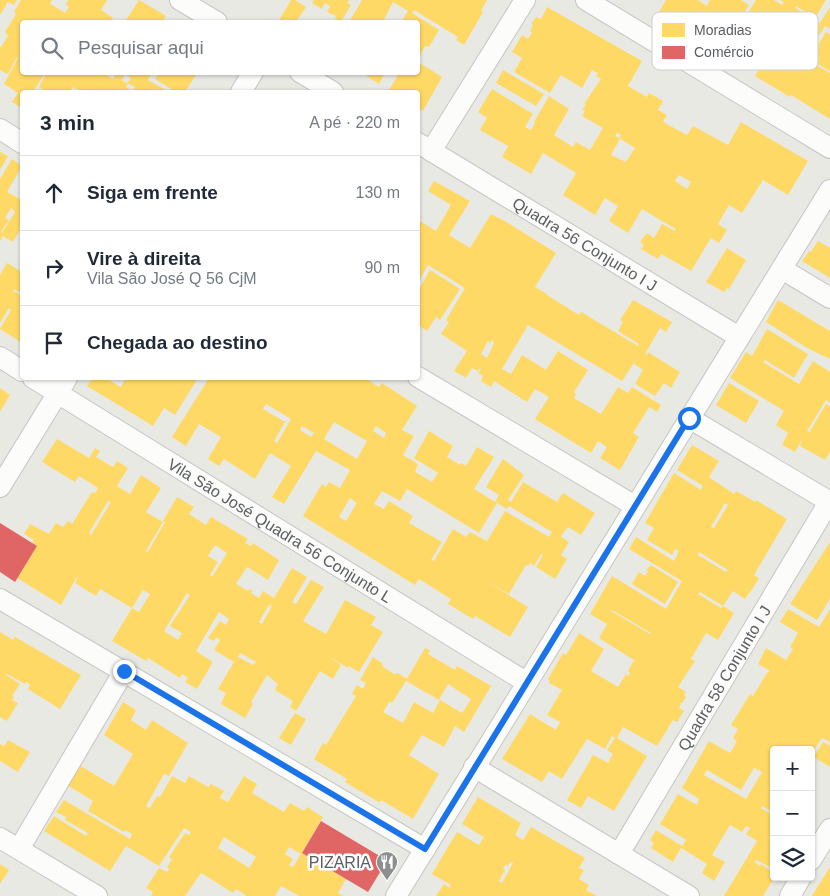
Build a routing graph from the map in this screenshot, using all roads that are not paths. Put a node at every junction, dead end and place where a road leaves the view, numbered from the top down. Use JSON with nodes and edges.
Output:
{"nodes":[{"id":1,"x":180,"y":0,"type":"edge"},
{"id":2,"x":525,"y":0,"type":"edge"},
{"id":3,"x":586,"y":0,"type":"edge"},
{"id":4,"x":214,"y":20,"type":"edge"},
{"id":5,"x":652,"y":40,"type":"edge"},
{"id":6,"x":701,"y":70,"type":"edge"},
{"id":7,"x":251,"y":75,"type":"edge"},
{"id":8,"x":305,"y":75,"type":"edge"},
{"id":9,"x":242,"y":90,"type":"edge"},
{"id":10,"x":330,"y":90,"type":"edge"},
{"id":11,"x":0,"y":130,"type":"edge"},
{"id":12,"x":20,"y":142,"type":"edge"},
{"id":13,"x":424,"y":147,"type":"edge"},
{"id":14,"x":830,"y":148,"type":"edge"},
{"id":15,"x":830,"y":190,"type":"edge"},
{"id":16,"x":782,"y":269,"type":"junction"},
{"id":17,"x":830,"y":298,"type":"edge"},
{"id":18,"x":739,"y":337,"type":"junction"},
{"id":19,"x":0,"y":357,"type":"edge"},
{"id":20,"x":20,"y":370,"type":"edge"},
{"id":21,"x":420,"y":378,"type":"edge"},
{"id":22,"x":41,"y":380,"type":"edge"},
{"id":23,"x":62,"y":385,"type":"edge"},
{"id":24,"x":689,"y":418,"type":"junction"},
{"id":25,"x":0,"y":487,"type":"edge"},
{"id":26,"x":830,"y":502,"type":"edge"},
{"id":27,"x":635,"y":506,"type":"junction"},
{"id":28,"x":0,"y":599,"type":"edge"},
{"id":29,"x":124,"y":671,"type":"junction"},
{"id":30,"x":526,"y":682,"type":"junction"},
{"id":31,"x":474,"y":767,"type":"junction"},
{"id":32,"x":830,"y":829,"type":"edge"},
{"id":33,"x":0,"y":838,"type":"edge"},
{"id":34,"x":19,"y":849,"type":"junction"},
{"id":35,"x":425,"y":849,"type":"junction"},
{"id":36,"x":815,"y":853,"type":"edge"},
{"id":37,"x":619,"y":854,"type":"junction"},
{"id":38,"x":799,"y":881,"type":"edge"},
{"id":39,"x":97,"y":896,"type":"edge"},
{"id":40,"x":396,"y":896,"type":"edge"},
{"id":41,"x":689,"y":896,"type":"edge"},
{"id":42,"x":790,"y":896,"type":"edge"}],
"edges":[{"from":1,"to":4,"type":"street"},
{"from":2,"to":13,"type":"street"},
{"from":3,"to":5,"type":"street"},
{"from":6,"to":14,"type":"street"},
{"from":7,"to":9,"type":"street"},
{"from":8,"to":10,"type":"street"},
{"from":11,"to":12,"type":"street"},
{"from":13,"to":18,"type":"street","name":"Quadra 56 Conjunto I J"},
{"from":15,"to":16,"type":"street"},
{"from":16,"to":17,"type":"street"},
{"from":16,"to":18,"type":"street"},
{"from":18,"to":24,"type":"street"},
{"from":19,"to":20,"type":"street"},
{"from":21,"to":27,"type":"street"},
{"from":22,"to":23,"type":"street","name":"Vila São José Quadra 56 Conjunto L"},
{"from":23,"to":25,"type":"street"},
{"from":23,"to":30,"type":"street","name":"Vila São José Quadra 56 Conjunto L"},
{"from":24,"to":26,"type":"street"},
{"from":24,"to":27,"type":"street"},
{"from":26,"to":37,"type":"street","name":"Quadra 58 Conjunto I J"},
{"from":27,"to":30,"type":"street"},
{"from":28,"to":29,"type":"street"},
{"from":29,"to":34,"type":"street"},
{"from":29,"to":35,"type":"street"},
{"from":30,"to":31,"type":"street"},
{"from":31,"to":35,"type":"street"},
{"from":31,"to":37,"type":"street"},
{"from":32,"to":36,"type":"street"},
{"from":33,"to":34,"type":"street"},
{"from":34,"to":39,"type":"street"},
{"from":35,"to":40,"type":"street"},
{"from":37,"to":41,"type":"street"},
{"from":38,"to":42,"type":"street"}]}
